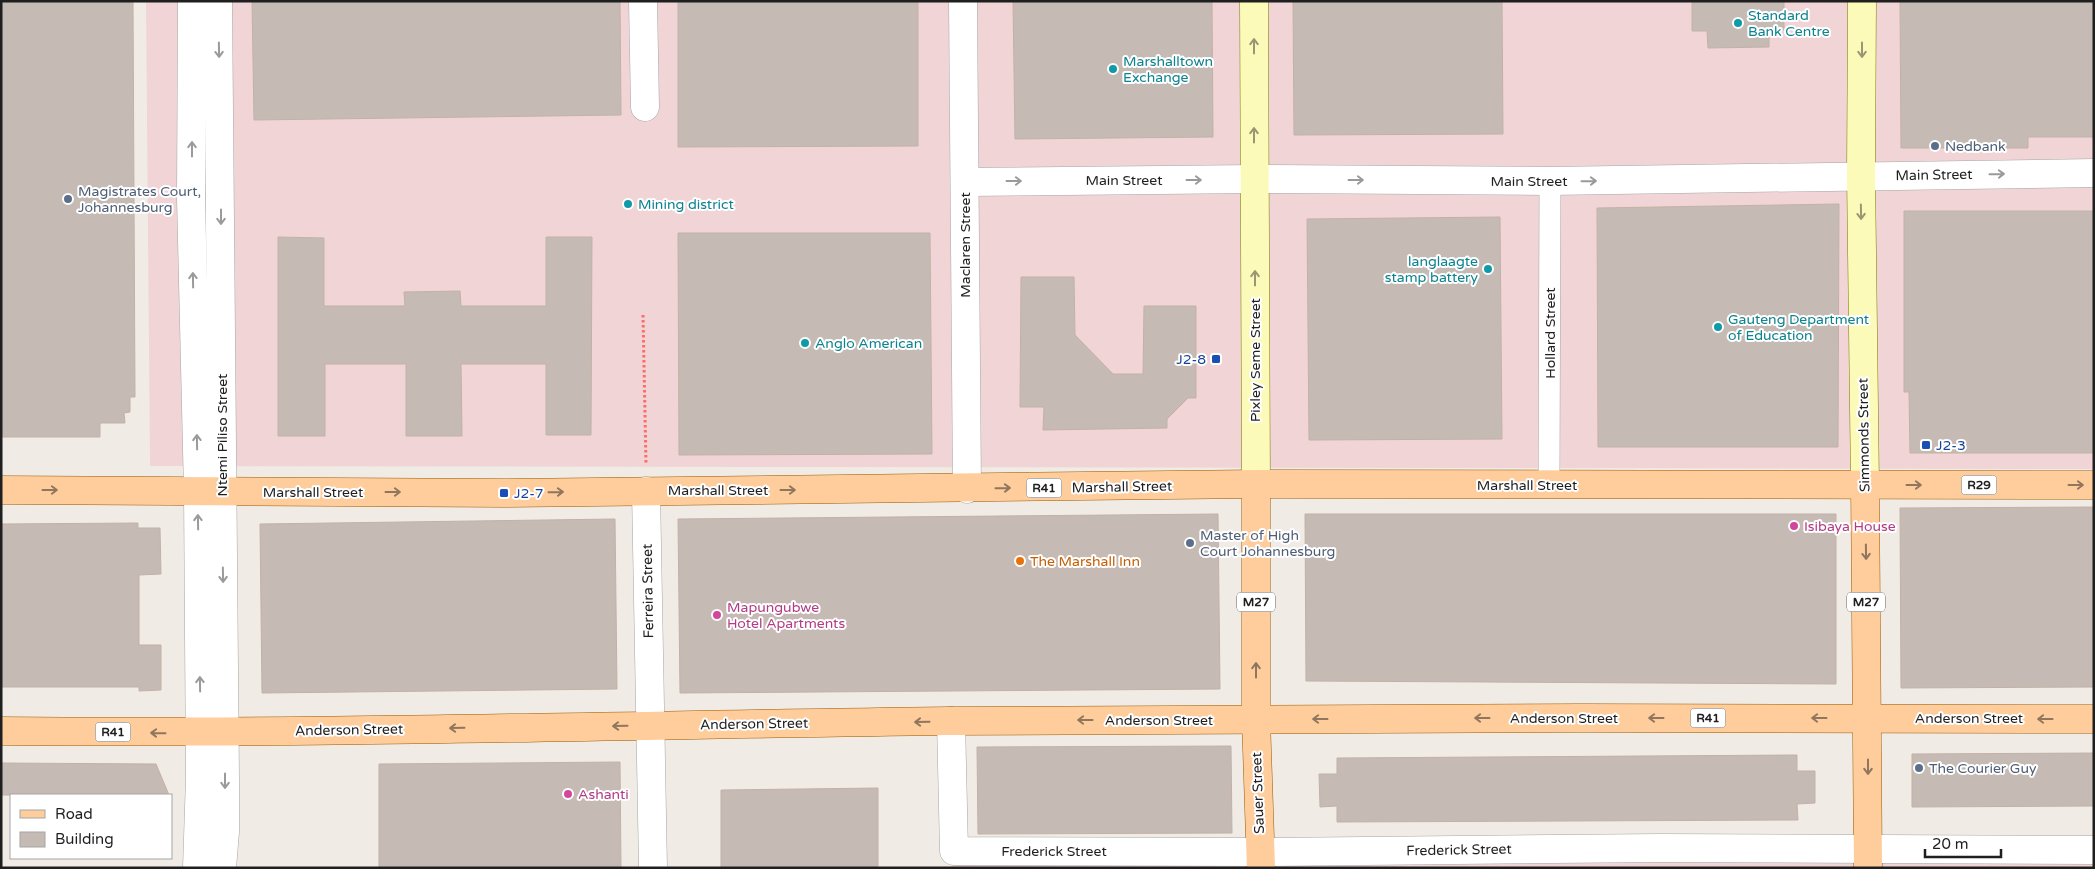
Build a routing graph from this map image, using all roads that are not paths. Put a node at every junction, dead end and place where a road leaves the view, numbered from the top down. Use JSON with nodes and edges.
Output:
{"nodes":[{"id":1,"x":192,"y":1,"type":"edge"},
{"id":2,"x":218,"y":1,"type":"edge"},
{"id":3,"x":643,"y":1,"type":"edge"},
{"id":4,"x":963,"y":1,"type":"edge"},
{"id":5,"x":1254,"y":1,"type":"edge"},
{"id":6,"x":1862,"y":1,"type":"edge"},
{"id":7,"x":644,"y":107,"type":"dead end"},
{"id":8,"x":2094,"y":173,"type":"edge"},
{"id":9,"x":1861,"y":176,"type":"junction"},
{"id":10,"x":1255,"y":179,"type":"junction"},
{"id":11,"x":1550,"y":181,"type":"junction"},
{"id":12,"x":965,"y":182,"type":"junction"},
{"id":13,"x":1256,"y":484,"type":"junction"},
{"id":14,"x":1549,"y":484,"type":"junction"},
{"id":15,"x":1865,"y":485,"type":"junction"},
{"id":16,"x":2094,"y":485,"type":"edge"},
{"id":17,"x":967,"y":489,"type":"junction"},
{"id":18,"x":1,"y":490,"type":"edge"},
{"id":19,"x":210,"y":491,"type":"junction"},
{"id":20,"x":646,"y":491,"type":"junction"},
{"id":21,"x":1868,"y":718,"type":"junction"},
{"id":22,"x":1256,"y":719,"type":"junction"},
{"id":23,"x":2094,"y":719,"type":"edge"},
{"id":24,"x":951,"y":721,"type":"junction"},
{"id":25,"x":649,"y":725,"type":"junction"},
{"id":26,"x":1,"y":731,"type":"edge"},
{"id":27,"x":212,"y":733,"type":"junction"},
{"id":28,"x":2094,"y":850,"type":"edge"},
{"id":29,"x":1868,"y":858,"type":"edge"},
{"id":30,"x":1261,"y":860,"type":"edge"},
{"id":31,"x":197,"y":868,"type":"edge"},
{"id":32,"x":222,"y":868,"type":"edge"},
{"id":33,"x":652,"y":868,"type":"edge"}],
"edges":[{"from":19,"to":1,"type":"street","name":"Ntemi Piliso Street","one_way":true},
{"from":2,"to":19,"type":"street","name":"Ntemi Piliso Street","one_way":true},
{"from":3,"to":7,"type":"street"},
{"from":4,"to":12,"type":"street","name":"Maclaren Street"},
{"from":10,"to":5,"type":"main road","name":"Pixley Seme Street","number":"M27","one_way":true},
{"from":6,"to":9,"type":"main road","name":"Simmonds Street","number":"M27","one_way":true},
{"from":9,"to":8,"type":"street","name":"Main Street","one_way":true},
{"from":11,"to":9,"type":"street","name":"Main Street","one_way":true},
{"from":9,"to":15,"type":"main road","name":"Simmonds Street","number":"M27","one_way":true},
{"from":10,"to":11,"type":"street","name":"Main Street","one_way":true},
{"from":12,"to":10,"type":"street","name":"Main Street","one_way":true},
{"from":13,"to":10,"type":"main road","name":"Pixley Seme Street","number":"M27","one_way":true},
{"from":11,"to":14,"type":"street","name":"Hollard Street"},
{"from":12,"to":17,"type":"street","name":"Maclaren Street"},
{"from":13,"to":14,"type":"main road","name":"Marshall Street","number":"R41"},
{"from":17,"to":13,"type":"main road","name":"Marshall Street","number":"R41","one_way":true},
{"from":22,"to":13,"type":"main road","name":"Pixley Seme Street","number":"M27","one_way":true},
{"from":14,"to":15,"type":"main road","name":"Marshall Street","number":"R41"},
{"from":15,"to":16,"type":"main road","name":"Marshall Street","number":"R29","one_way":true},
{"from":15,"to":21,"type":"main road","name":"Simmonds Street","number":"M27","one_way":true},
{"from":20,"to":17,"type":"main road","name":"Marshall Street","number":"R41","one_way":true},
{"from":18,"to":19,"type":"main road","name":"Marshall Street","number":"R41","one_way":true},
{"from":19,"to":20,"type":"main road","name":"Marshall Street","number":"R41","one_way":true},
{"from":19,"to":27,"type":"street","name":"Ntemi Piliso Street"},
{"from":20,"to":25,"type":"street","name":"Ferreira Street"},
{"from":21,"to":22,"type":"main road","name":"Anderson Street","number":"R41","one_way":true},
{"from":23,"to":21,"type":"main road","name":"Anderson Street","one_way":true},
{"from":21,"to":29,"type":"main road","name":"Simmonds Street","number":"M27","one_way":true},
{"from":22,"to":24,"type":"main road","name":"Anderson Street","number":"R41","one_way":true},
{"from":22,"to":30,"type":"main road","name":"Sauer Street","number":"M27"},
{"from":24,"to":25,"type":"main road","name":"Anderson Street","number":"R41","one_way":true},
{"from":24,"to":30,"type":"street","name":"Frederick Street"},
{"from":25,"to":27,"type":"main road","name":"Anderson Street","number":"R41","one_way":true},
{"from":25,"to":33,"type":"street","name":"Ferreira Street"},
{"from":27,"to":26,"type":"main road","number":"R41","one_way":true},
{"from":27,"to":31,"type":"street","name":"Ntemi Piliso Street"},
{"from":27,"to":32,"type":"street","name":"Ntemi Piliso Street","one_way":true},
{"from":28,"to":29,"type":"street","name":"Frederick Street"},
{"from":29,"to":30,"type":"street","name":"Frederick Street"}]}
